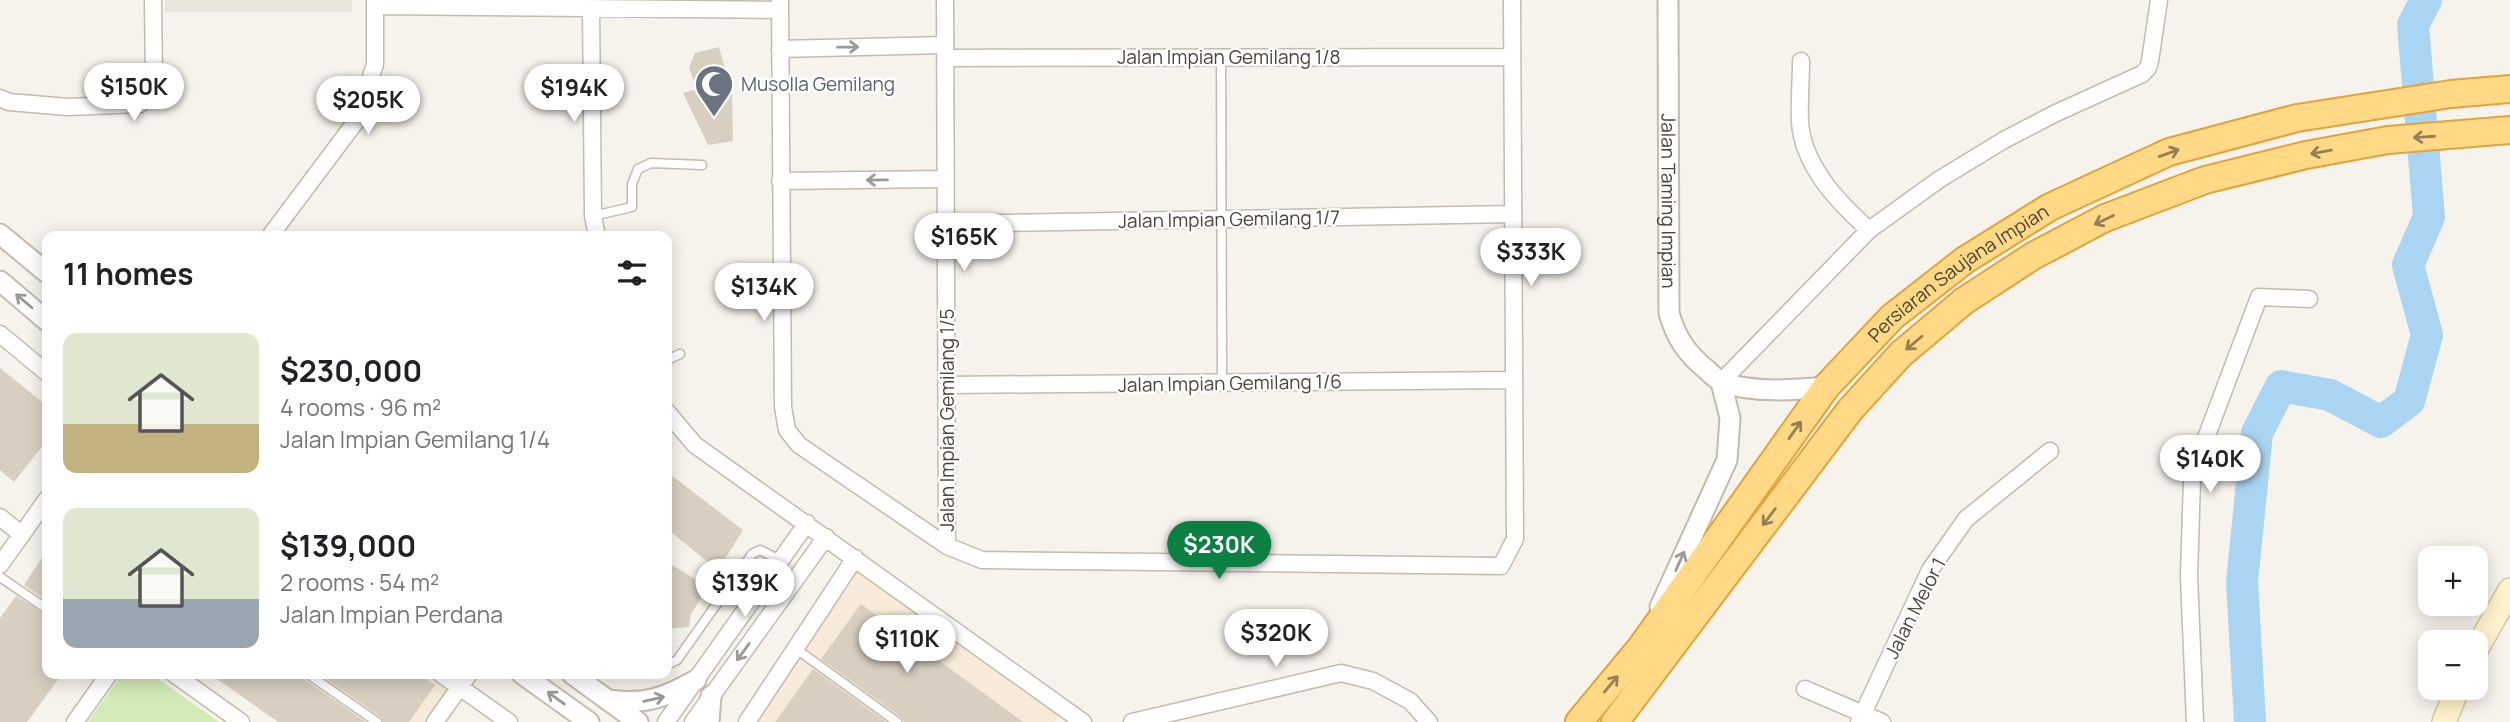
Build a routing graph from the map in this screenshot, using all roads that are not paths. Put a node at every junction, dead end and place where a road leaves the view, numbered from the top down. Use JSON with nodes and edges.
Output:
{"nodes":[{"id":1,"x":153,"y":0,"type":"edge"},
{"id":2,"x":945,"y":0,"type":"edge"},
{"id":3,"x":1512,"y":0,"type":"edge"},
{"id":4,"x":1668,"y":0,"type":"edge"},
{"id":5,"x":2159,"y":0,"type":"edge"},
{"id":6,"x":374,"y":3,"type":"edge"},
{"id":7,"x":780,"y":5,"type":"edge"},
{"id":8,"x":591,"y":8,"type":"junction"},
{"id":9,"x":780,"y":49,"type":"junction"},
{"id":10,"x":945,"y":51,"type":"junction"},
{"id":11,"x":1221,"y":57,"type":"junction"},
{"id":12,"x":1512,"y":57,"type":"junction"},
{"id":13,"x":1801,"y":61,"type":"dead end"},
{"id":14,"x":2510,"y":74,"type":"edge"},
{"id":15,"x":2449,"y":88,"type":"junction"},
{"id":16,"x":2510,"y":89,"type":"edge"},
{"id":17,"x":0,"y":98,"type":"edge"},
{"id":18,"x":2504,"y":131,"type":"edge"},
{"id":19,"x":702,"y":165,"type":"dead end"},
{"id":20,"x":946,"y":179,"type":"junction"},
{"id":21,"x":780,"y":181,"type":"junction"},
{"id":22,"x":1513,"y":214,"type":"junction"},
{"id":23,"x":593,"y":216,"type":"junction"},
{"id":24,"x":1222,"y":219,"type":"junction"},
{"id":25,"x":946,"y":224,"type":"junction"},
{"id":26,"x":1869,"y":230,"type":"junction"},
{"id":27,"x":274,"y":231,"type":"edge"},
{"id":28,"x":596,"y":231,"type":"edge"},
{"id":29,"x":0,"y":234,"type":"edge"},
{"id":30,"x":42,"y":269,"type":"edge"},
{"id":31,"x":0,"y":281,"type":"edge"},
{"id":32,"x":2309,"y":299,"type":"dead end"},
{"id":33,"x":42,"y":317,"type":"edge"},
{"id":34,"x":0,"y":334,"type":"edge"},
{"id":35,"x":680,"y":354,"type":"dead end"},
{"id":36,"x":672,"y":358,"type":"edge"},
{"id":37,"x":42,"y":369,"type":"edge"},
{"id":38,"x":1513,"y":380,"type":"junction"},
{"id":39,"x":1721,"y":382,"type":"junction"},
{"id":40,"x":1222,"y":383,"type":"junction"},
{"id":41,"x":946,"y":385,"type":"junction"},
{"id":42,"x":1826,"y":387,"type":"junction"},
{"id":43,"x":672,"y":418,"type":"edge"},
{"id":44,"x":2050,"y":451,"type":"dead end"},
{"id":45,"x":42,"y":506,"type":"edge"},
{"id":46,"x":0,"y":517,"type":"edge"},
{"id":47,"x":807,"y":523,"type":"junction"},
{"id":48,"x":22,"y":535,"type":"junction"},
{"id":49,"x":826,"y":537,"type":"junction"},
{"id":50,"x":947,"y":546,"type":"junction"},
{"id":51,"x":855,"y":558,"type":"junction"},
{"id":52,"x":780,"y":560,"type":"junction"},
{"id":53,"x":0,"y":565,"type":"edge"},
{"id":54,"x":0,"y":577,"type":"edge"},
{"id":55,"x":2510,"y":590,"type":"edge"},
{"id":56,"x":42,"y":606,"type":"edge"},
{"id":57,"x":2487,"y":630,"type":"edge"},
{"id":58,"x":1642,"y":646,"type":"junction"},
{"id":59,"x":795,"y":648,"type":"junction"},
{"id":60,"x":672,"y":662,"type":"edge"},
{"id":61,"x":106,"y":679,"type":"edge"},
{"id":62,"x":181,"y":679,"type":"edge"},
{"id":63,"x":316,"y":679,"type":"edge"},
{"id":64,"x":529,"y":679,"type":"edge"},
{"id":65,"x":579,"y":679,"type":"edge"},
{"id":66,"x":696,"y":680,"type":"junction"},
{"id":67,"x":464,"y":681,"type":"edge"},
{"id":68,"x":1805,"y":689,"type":"dead end"},
{"id":69,"x":711,"y":696,"type":"junction"},
{"id":70,"x":608,"y":700,"type":"junction"},
{"id":71,"x":2453,"y":700,"type":"edge"},
{"id":72,"x":1064,"y":717,"type":"edge"},
{"id":73,"x":1861,"y":718,"type":"edge"},
{"id":74,"x":75,"y":722,"type":"edge"},
{"id":75,"x":241,"y":722,"type":"edge"},
{"id":76,"x":377,"y":722,"type":"edge"},
{"id":77,"x":435,"y":722,"type":"edge"},
{"id":78,"x":509,"y":722,"type":"edge"},
{"id":79,"x":588,"y":722,"type":"edge"},
{"id":80,"x":638,"y":722,"type":"edge"},
{"id":81,"x":666,"y":722,"type":"edge"},
{"id":82,"x":693,"y":722,"type":"edge"},
{"id":83,"x":709,"y":722,"type":"edge"},
{"id":84,"x":747,"y":722,"type":"edge"},
{"id":85,"x":897,"y":722,"type":"edge"},
{"id":86,"x":1083,"y":722,"type":"edge"},
{"id":87,"x":1132,"y":722,"type":"edge"},
{"id":88,"x":1429,"y":722,"type":"edge"},
{"id":89,"x":1579,"y":722,"type":"edge"},
{"id":90,"x":1615,"y":722,"type":"edge"},
{"id":91,"x":1882,"y":722,"type":"edge"},
{"id":92,"x":2195,"y":722,"type":"edge"},
{"id":93,"x":2444,"y":722,"type":"edge"}],
"edges":[{"from":1,"to":17,"type":"street"},
{"from":2,"to":10,"type":"street","name":"Jalan Impian Gemilang 1/5"},
{"from":3,"to":12,"type":"street"},
{"from":4,"to":39,"type":"street","name":"Jalan Taming Impian"},
{"from":5,"to":26,"type":"street"},
{"from":6,"to":8,"type":"street"},
{"from":6,"to":27,"type":"street"},
{"from":7,"to":8,"type":"street"},
{"from":7,"to":9,"type":"street"},
{"from":8,"to":23,"type":"street"},
{"from":9,"to":10,"type":"street","name":"Jalan Impian Gemilang 1/8","one_way":true},
{"from":9,"to":21,"type":"street"},
{"from":10,"to":11,"type":"street","name":"Jalan Impian Gemilang 1/8"},
{"from":10,"to":20,"type":"street","name":"Jalan Impian Gemilang 1/5"},
{"from":11,"to":12,"type":"street","name":"Jalan Impian Gemilang 1/8"},
{"from":11,"to":24,"type":"lane"},
{"from":12,"to":22,"type":"street"},
{"from":13,"to":26,"type":"street"},
{"from":14,"to":15,"type":"highway"},
{"from":15,"to":16,"type":"highway"},
{"from":42,"to":15,"type":"highway","name":"Persiaran Saujana Impian","one_way":true},
{"from":18,"to":90,"type":"highway","name":"Persiaran Saujana Impian","one_way":true},
{"from":19,"to":23,"type":"lane"},
{"from":20,"to":21,"type":"street","one_way":true},
{"from":20,"to":25,"type":"street","name":"Jalan Impian Gemilang 1/5"},
{"from":21,"to":50,"type":"street"},
{"from":22,"to":24,"type":"street","name":"Jalan Impian Gemilang 1/7"},
{"from":22,"to":38,"type":"street"},
{"from":23,"to":28,"type":"street"},
{"from":24,"to":25,"type":"street","name":"Jalan Impian Gemilang 1/7"},
{"from":24,"to":40,"type":"lane"},
{"from":25,"to":41,"type":"street","name":"Jalan Impian Gemilang 1/5"},
{"from":26,"to":39,"type":"street"},
{"from":29,"to":30,"type":"street"},
{"from":33,"to":31,"type":"street","one_way":true},
{"from":32,"to":92,"type":"street"},
{"from":34,"to":37,"type":"street"},
{"from":35,"to":36,"type":"lane"},
{"from":38,"to":40,"type":"street","name":"Jalan Impian Gemilang 1/6"},
{"from":38,"to":50,"type":"street"},
{"from":39,"to":42,"type":"street"},
{"from":58,"to":39,"type":"street","one_way":true},
{"from":40,"to":41,"type":"street","name":"Jalan Impian Gemilang 1/6"},
{"from":41,"to":50,"type":"street","name":"Jalan Impian Gemilang 1/5"},
{"from":58,"to":42,"type":"highway","name":"Persiaran Saujana Impian","one_way":true},
{"from":43,"to":47,"type":"street"},
{"from":44,"to":73,"type":"street","name":"Jalan Melor 1"},
{"from":45,"to":48,"type":"street"},
{"from":46,"to":48,"type":"street"},
{"from":47,"to":49,"type":"street"},
{"from":47,"to":52,"type":"street"},
{"from":48,"to":53,"type":"street"},
{"from":49,"to":51,"type":"street"},
{"from":49,"to":69,"type":"street","one_way":true},
{"from":51,"to":59,"type":"street"},
{"from":51,"to":72,"type":"street"},
{"from":52,"to":60,"type":"lane"},
{"from":52,"to":66,"type":"street"},
{"from":54,"to":56,"type":"lane"},
{"from":55,"to":57,"type":"main road"},
{"from":89,"to":58,"type":"highway","name":"Persiaran Saujana Impian","one_way":true},
{"from":59,"to":84,"type":"street"},
{"from":59,"to":85,"type":"lane"},
{"from":61,"to":74,"type":"street"},
{"from":62,"to":75,"type":"street"},
{"from":63,"to":76,"type":"lane"},
{"from":79,"to":64,"type":"street","one_way":true},
{"from":65,"to":70,"type":"street"},
{"from":70,"to":66,"type":"street","one_way":true},
{"from":66,"to":81,"type":"street"},
{"from":67,"to":77,"type":"street"},
{"from":67,"to":78,"type":"street"},
{"from":68,"to":73,"type":"street"},
{"from":69,"to":82,"type":"street"},
{"from":69,"to":83,"type":"street"},
{"from":70,"to":80,"type":"street"},
{"from":71,"to":93,"type":"main road"},
{"from":72,"to":86,"type":"street"},
{"from":73,"to":91,"type":"street"},
{"from":87,"to":88,"type":"street"}]}
